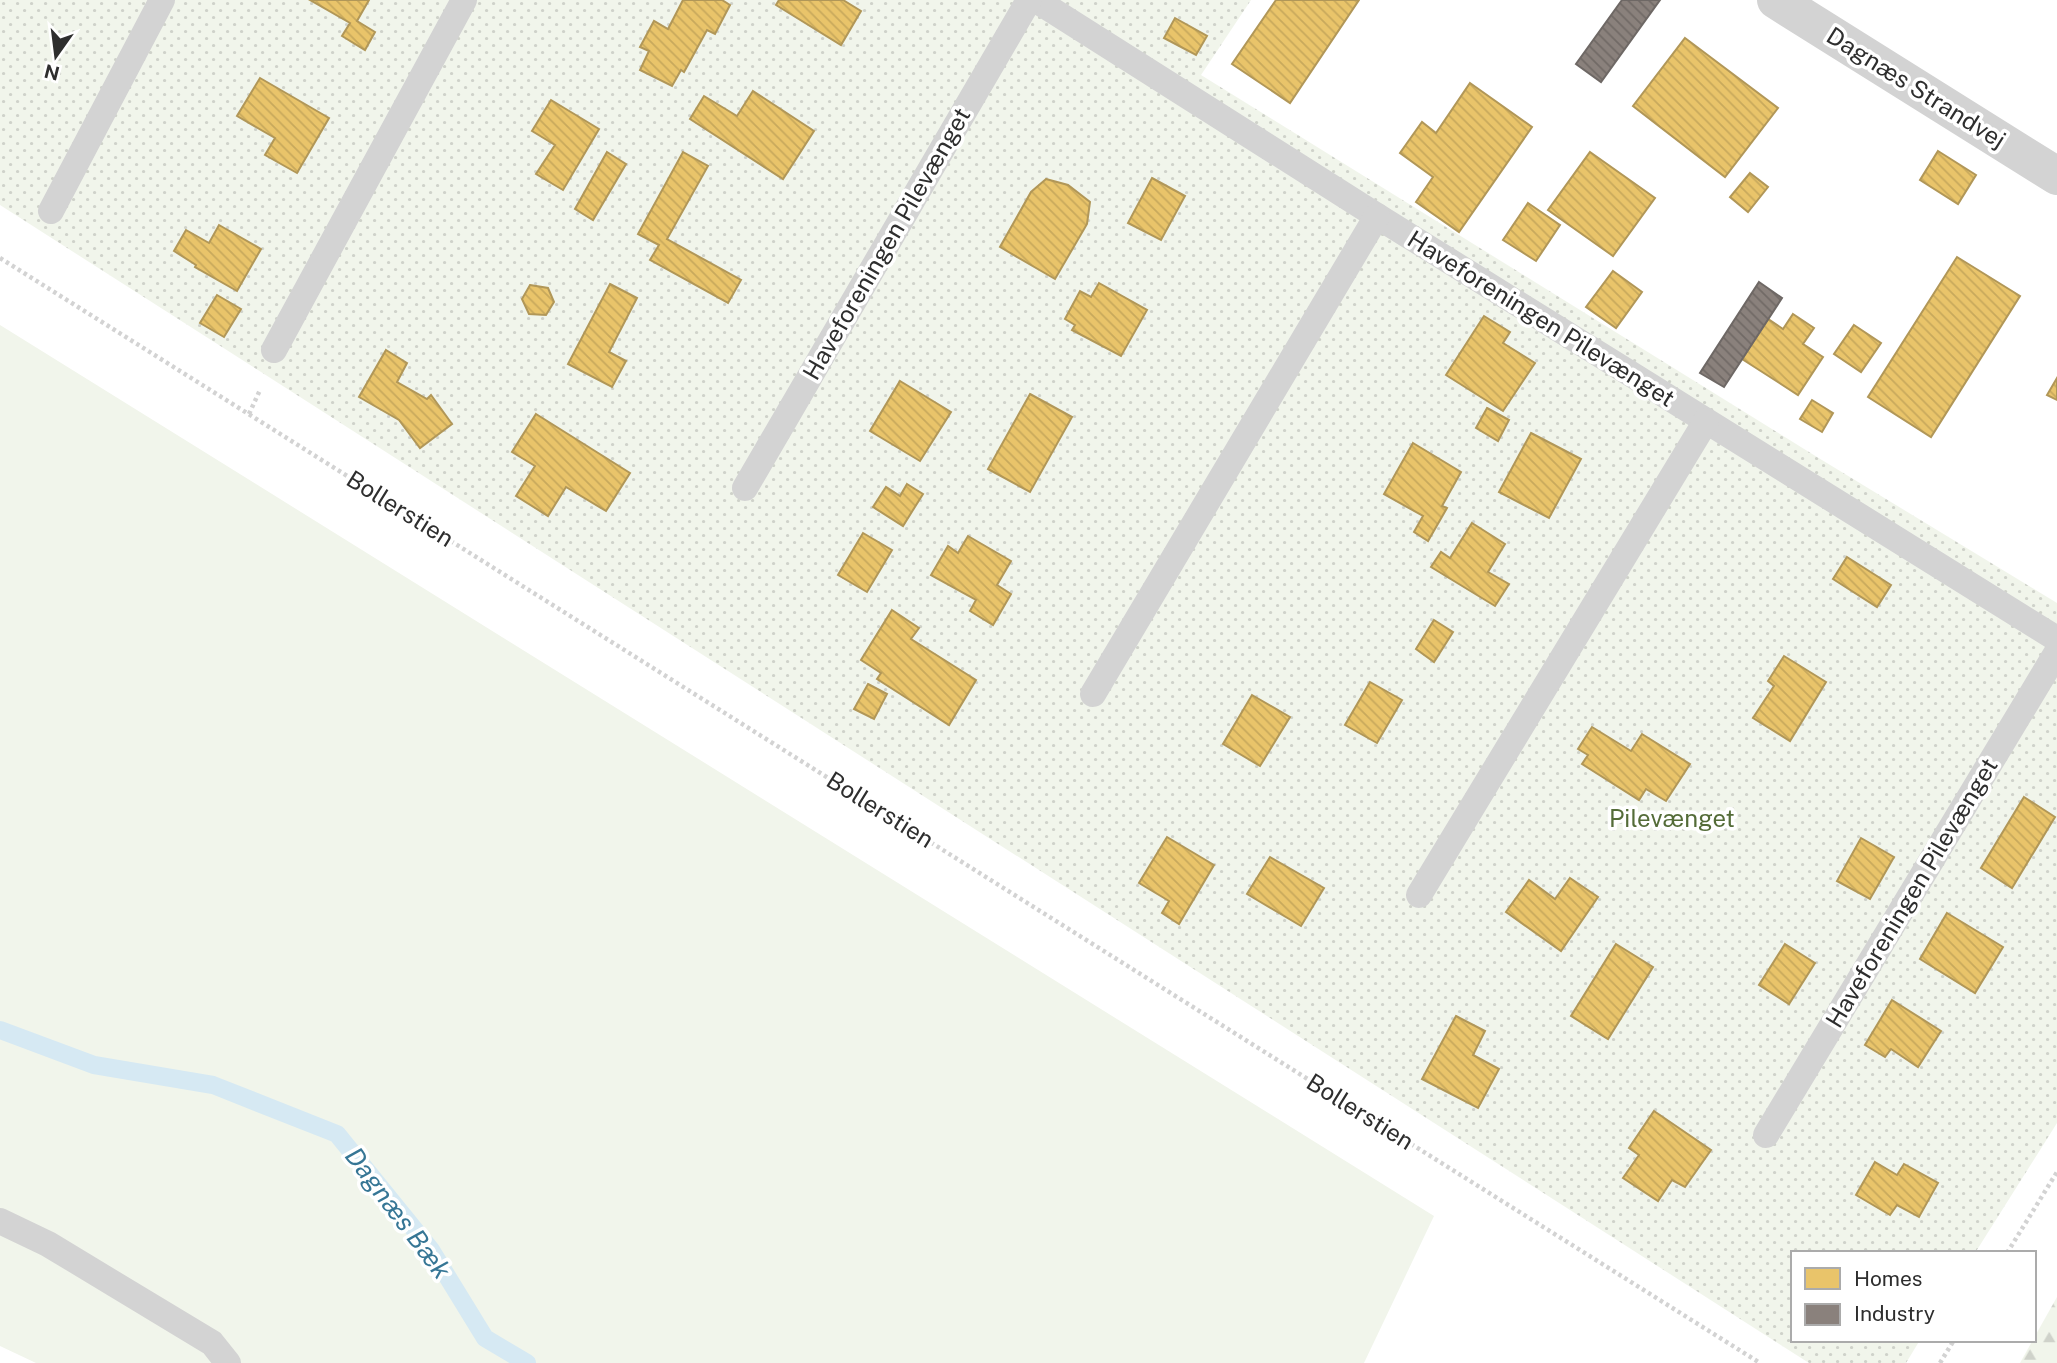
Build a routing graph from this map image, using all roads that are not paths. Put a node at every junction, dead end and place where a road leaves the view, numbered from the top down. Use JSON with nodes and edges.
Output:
{"nodes":[{"id":1,"x":162,"y":0,"type":"edge"},
{"id":2,"x":464,"y":0,"type":"edge"},
{"id":3,"x":1029,"y":0,"type":"edge"},
{"id":4,"x":1036,"y":0,"type":"edge"},
{"id":5,"x":1776,"y":0,"type":"edge"},
{"id":6,"x":2057,"y":176,"type":"edge"},
{"id":7,"x":51,"y":211,"type":"dead end"},
{"id":8,"x":1377,"y":216,"type":"junction"},
{"id":9,"x":274,"y":350,"type":"dead end"},
{"id":10,"x":1706,"y":421,"type":"junction"},
{"id":11,"x":745,"y":488,"type":"dead end"},
{"id":12,"x":2057,"y":639,"type":"edge"},
{"id":13,"x":2057,"y":652,"type":"edge"},
{"id":14,"x":1093,"y":694,"type":"dead end"},
{"id":15,"x":1419,"y":895,"type":"dead end"},
{"id":16,"x":1766,"y":1135,"type":"dead end"},
{"id":17,"x":0,"y":1221,"type":"edge"},
{"id":18,"x":228,"y":1363,"type":"edge"}],
"edges":[{"from":1,"to":7,"type":"lane"},
{"from":2,"to":9,"type":"lane"},
{"from":3,"to":11,"type":"lane","name":"Haveforeningen Pilevænget"},
{"from":4,"to":8,"type":"lane","name":"Haveforeningen Pilevænget"},
{"from":5,"to":6,"type":"street","name":"Dagnæs Strandvej"},
{"from":8,"to":10,"type":"lane","name":"Haveforeningen Pilevænget"},
{"from":8,"to":14,"type":"lane"},
{"from":10,"to":12,"type":"lane","name":"Haveforeningen Pilevænget"},
{"from":10,"to":15,"type":"lane"},
{"from":13,"to":16,"type":"lane","name":"Haveforeningen Pilevænget"},
{"from":17,"to":18,"type":"lane"}]}
